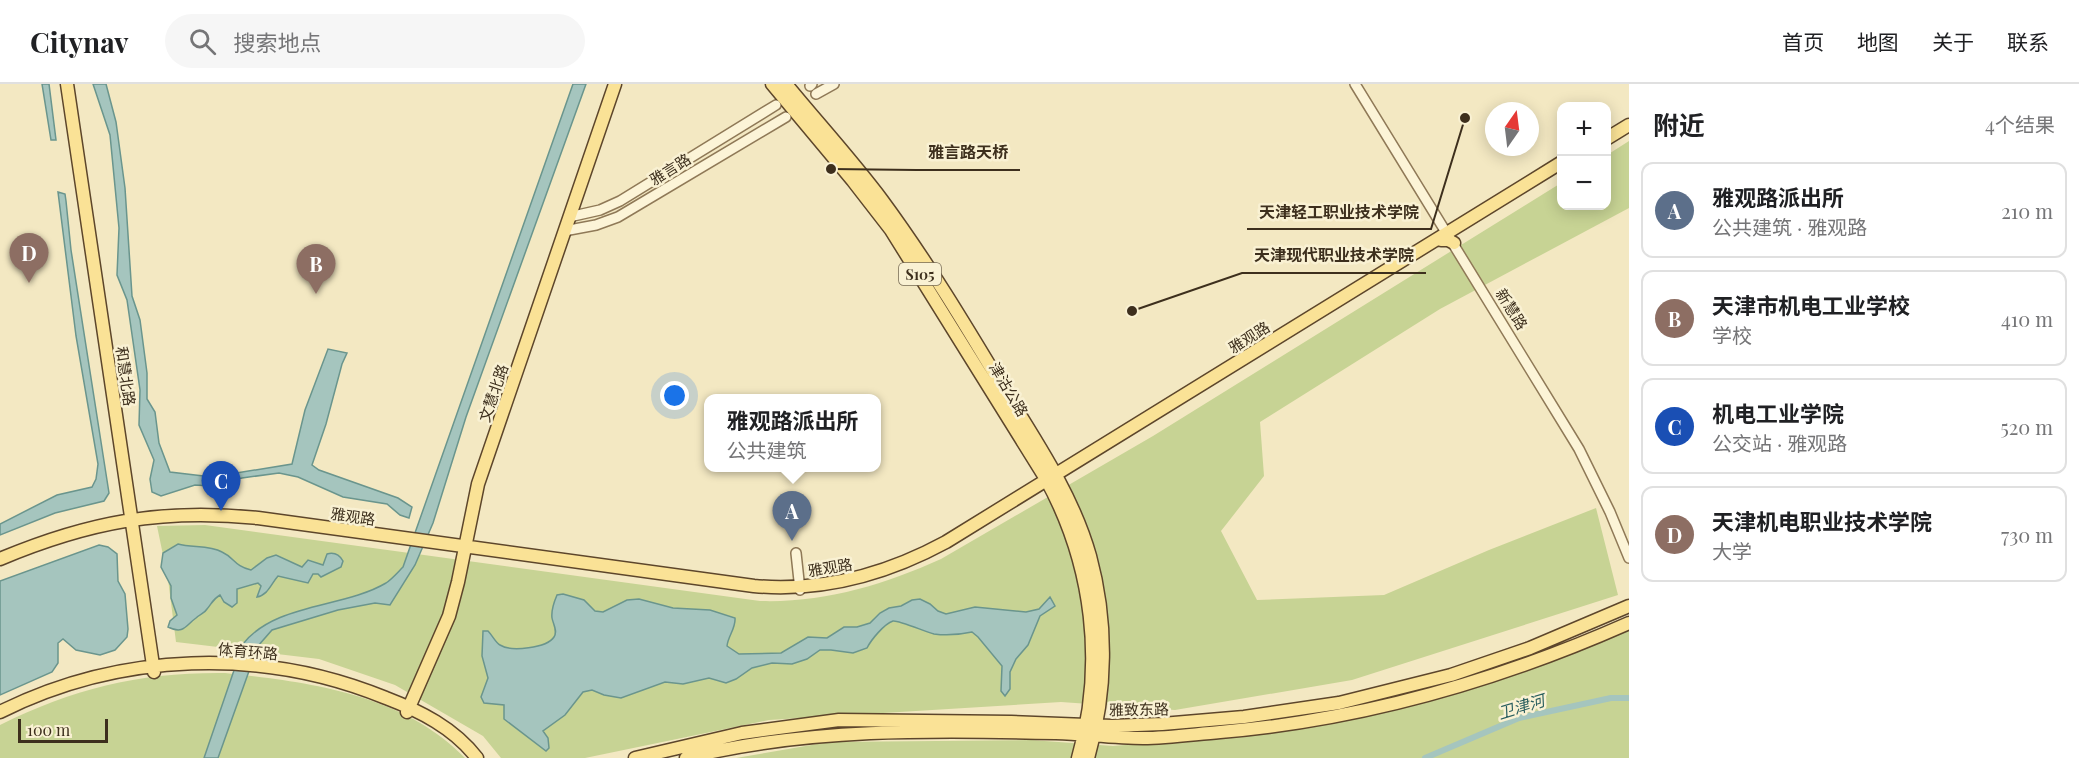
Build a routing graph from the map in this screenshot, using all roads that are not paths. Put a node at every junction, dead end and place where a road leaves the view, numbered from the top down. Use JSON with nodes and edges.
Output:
{"nodes":[{"id":1,"x":68,"y":84,"type":"edge"},
{"id":2,"x":74,"y":84,"type":"edge"},
{"id":3,"x":610,"y":84,"type":"edge"},
{"id":4,"x":615,"y":84,"type":"edge"},
{"id":5,"x":772,"y":84,"type":"edge"},
{"id":6,"x":786,"y":84,"type":"edge"},
{"id":7,"x":834,"y":84,"type":"edge"},
{"id":8,"x":1355,"y":84,"type":"edge"},
{"id":9,"x":1362,"y":84,"type":"edge"},
{"id":10,"x":813,"y":88,"type":"edge"},
{"id":11,"x":776,"y":105,"type":"dead end"},
{"id":12,"x":786,"y":117,"type":"dead end"},
{"id":13,"x":1629,"y":120,"type":"edge"},
{"id":14,"x":1629,"y":125,"type":"edge"},
{"id":15,"x":1611,"y":131,"type":"edge"},
{"id":16,"x":1611,"y":136,"type":"edge"},
{"id":17,"x":1557,"y":165,"type":"edge"},
{"id":18,"x":1557,"y":170,"type":"edge"},
{"id":19,"x":569,"y":217,"type":"junction"},
{"id":20,"x":564,"y":231,"type":"junction"},
{"id":21,"x":1449,"y":236,"type":"junction"},
{"id":22,"x":1052,"y":478,"type":"junction"},
{"id":23,"x":135,"y":520,"type":"junction"},
{"id":24,"x":1629,"y":544,"type":"edge"},
{"id":25,"x":462,"y":548,"type":"junction"},
{"id":26,"x":796,"y":553,"type":"dead end"},
{"id":27,"x":1629,"y":558,"type":"edge"},
{"id":28,"x":0,"y":561,"type":"edge"},
{"id":29,"x":800,"y":588,"type":"junction"},
{"id":30,"x":1629,"y":606,"type":"edge"},
{"id":31,"x":1629,"y":623,"type":"edge"},
{"id":32,"x":157,"y":669,"type":"junction"},
{"id":33,"x":406,"y":709,"type":"junction"},
{"id":34,"x":0,"y":712,"type":"edge"},
{"id":35,"x":0,"y":719,"type":"edge"},
{"id":36,"x":1091,"y":730,"type":"junction"},
{"id":37,"x":470,"y":758,"type":"edge"},
{"id":38,"x":477,"y":758,"type":"edge"},
{"id":39,"x":635,"y":758,"type":"edge"},
{"id":40,"x":687,"y":758,"type":"edge"},
{"id":41,"x":1078,"y":758,"type":"edge"},
{"id":42,"x":1088,"y":758,"type":"edge"}],
"edges":[{"from":1,"to":23,"type":"main road","name":"和慧北路"},
{"from":2,"to":23,"type":"main road","name":"和慧北路"},
{"from":3,"to":25,"type":"main road","name":"文慧北路"},
{"from":4,"to":19,"type":"main road","name":"文慧北路"},
{"from":5,"to":22,"type":"main road","name":"津沽公路","number":"S105"},
{"from":6,"to":22,"type":"main road","name":"津沽公路","number":"S105"},
{"from":7,"to":10,"type":"street"},
{"from":8,"to":21,"type":"street","name":"新慧路"},
{"from":9,"to":21,"type":"street","name":"新慧路"},
{"from":11,"to":19,"type":"street","name":"雅言路"},
{"from":12,"to":20,"type":"street","name":"雅言路"},
{"from":13,"to":15,"type":"main road"},
{"from":14,"to":16,"type":"main road"},
{"from":17,"to":21,"type":"main road","name":"雅观路"},
{"from":18,"to":21,"type":"main road","name":"雅观路"},
{"from":19,"to":20,"type":"main road","name":"文慧北路"},
{"from":20,"to":25,"type":"main road","name":"文慧北路"},
{"from":21,"to":22,"type":"main road","name":"雅观路"},
{"from":21,"to":24,"type":"street","name":"新慧路"},
{"from":21,"to":27,"type":"street","name":"新慧路"},
{"from":22,"to":29,"type":"main road","name":"雅观路"},
{"from":22,"to":36,"type":"main road","name":"津沽公路","number":"S105"},
{"from":23,"to":25,"type":"main road","name":"雅观路"},
{"from":23,"to":28,"type":"main road","name":"雅观路"},
{"from":23,"to":32,"type":"main road","name":"和慧北路"},
{"from":25,"to":29,"type":"main road","name":"雅观路"},
{"from":25,"to":33,"type":"main road","name":"文慧北路"},
{"from":26,"to":29,"type":"street"},
{"from":30,"to":36,"type":"main road","name":"雅致东路"},
{"from":31,"to":36,"type":"main road","name":"雅致东路"},
{"from":32,"to":33,"type":"main road","name":"体育环路"},
{"from":32,"to":34,"type":"main road","name":"体育环路"},
{"from":32,"to":35,"type":"main road","name":"体育环路"},
{"from":33,"to":37,"type":"main road","name":"体育环路"},
{"from":33,"to":38,"type":"main road","name":"体育环路"},
{"from":36,"to":39,"type":"main road","name":"雅致东路"},
{"from":36,"to":40,"type":"main road","name":"雅致东路"},
{"from":36,"to":41,"type":"main road","name":"津沽公路","number":"S105"},
{"from":36,"to":42,"type":"main road","name":"津沽公路","number":"S105"}]}
